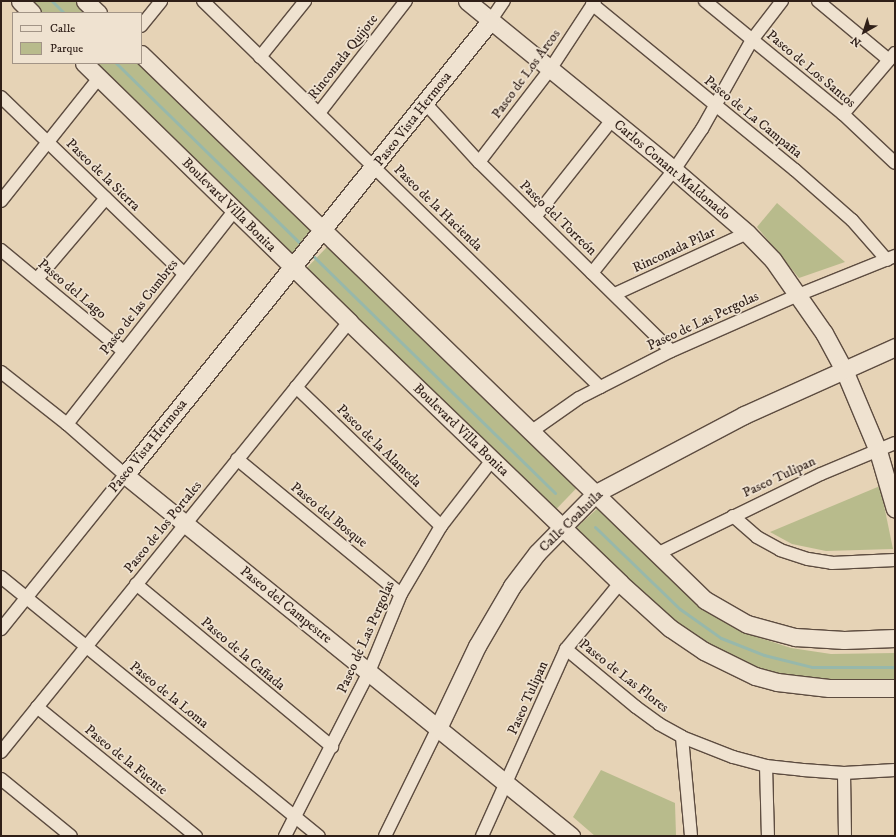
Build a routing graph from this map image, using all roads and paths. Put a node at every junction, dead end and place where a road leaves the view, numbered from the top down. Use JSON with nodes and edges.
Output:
{"nodes":[{"id":1,"x":20,"y":1,"type":"edge"},
{"id":2,"x":86,"y":1,"type":"edge"},
{"id":3,"x":160,"y":1,"type":"edge"},
{"id":4,"x":202,"y":1,"type":"edge"},
{"id":5,"x":305,"y":1,"type":"edge"},
{"id":6,"x":406,"y":1,"type":"edge"},
{"id":7,"x":467,"y":1,"type":"edge"},
{"id":8,"x":504,"y":1,"type":"edge"},
{"id":9,"x":704,"y":1,"type":"edge"},
{"id":10,"x":782,"y":1,"type":"edge"},
{"id":11,"x":818,"y":1,"type":"edge"},
{"id":12,"x":593,"y":3,"type":"edge"},
{"id":13,"x":31,"y":12,"type":"edge"},
{"id":14,"x":97,"y":12,"type":"edge"},
{"id":15,"x":491,"y":20,"type":"junction"},
{"id":16,"x":142,"y":25,"type":"edge"},
{"id":17,"x":752,"y":40,"type":"junction"},
{"id":18,"x":142,"y":55,"type":"edge"},
{"id":19,"x":892,"y":56,"type":"edge"},
{"id":20,"x":260,"y":57,"type":"junction"},
{"id":21,"x":85,"y":64,"type":"edge"},
{"id":22,"x":551,"y":68,"type":"junction"},
{"id":23,"x":99,"y":78,"type":"junction"},
{"id":24,"x":1,"y":97,"type":"edge"},
{"id":25,"x":426,"y":104,"type":"junction"},
{"id":26,"x":716,"y":105,"type":"junction"},
{"id":27,"x":319,"y":113,"type":"junction"},
{"id":28,"x":843,"y":114,"type":"junction"},
{"id":29,"x":612,"y":120,"type":"junction"},
{"id":30,"x":48,"y":142,"type":"junction"},
{"id":31,"x":479,"y":162,"type":"junction"},
{"id":32,"x":895,"y":163,"type":"edge"},
{"id":33,"x":375,"y":168,"type":"junction"},
{"id":34,"x":674,"y":170,"type":"junction"},
{"id":35,"x":106,"y":198,"type":"junction"},
{"id":36,"x":1,"y":201,"type":"edge"},
{"id":37,"x":235,"y":210,"type":"junction"},
{"id":38,"x":535,"y":217,"type":"junction"},
{"id":39,"x":322,"y":232,"type":"junction"},
{"id":40,"x":747,"y":233,"type":"junction"},
{"id":41,"x":1,"y":250,"type":"edge"},
{"id":42,"x":891,"y":258,"type":"edge"},
{"id":43,"x":294,"y":266,"type":"junction"},
{"id":44,"x":592,"y":273,"type":"junction"},
{"id":45,"x":184,"y":274,"type":"junction"},
{"id":46,"x":37,"y":279,"type":"junction"},
{"id":47,"x":615,"y":294,"type":"junction"},
{"id":48,"x":798,"y":295,"type":"junction"},
{"id":49,"x":349,"y":322,"type":"junction"},
{"id":50,"x":895,"y":347,"type":"edge"},
{"id":51,"x":123,"y":351,"type":"junction"},
{"id":52,"x":671,"y":351,"type":"junction"},
{"id":53,"x":844,"y":370,"type":"junction"},
{"id":54,"x":1,"y":372,"type":"edge"},
{"id":55,"x":296,"y":387,"type":"junction"},
{"id":56,"x":600,"y":387,"type":"junction"},
{"id":57,"x":67,"y":424,"type":"junction"},
{"id":58,"x":532,"y":431,"type":"junction"},
{"id":59,"x":895,"y":443,"type":"edge"},
{"id":60,"x":878,"y":451,"type":"junction"},
{"id":61,"x":237,"y":459,"type":"junction"},
{"id":62,"x":492,"y":460,"type":"junction"},
{"id":63,"x":125,"y":475,"type":"junction"},
{"id":64,"x":594,"y":495,"type":"junction"},
{"id":65,"x":895,"y":509,"type":"edge"},
{"id":66,"x":733,"y":516,"type":"junction"},
{"id":67,"x":184,"y":523,"type":"junction"},
{"id":68,"x":564,"y":525,"type":"junction"},
{"id":69,"x":441,"y":526,"type":"junction"},
{"id":70,"x":657,"y":554,"type":"junction"},
{"id":71,"x":895,"y":560,"type":"edge"},
{"id":72,"x":1,"y":577,"type":"edge"},
{"id":73,"x":620,"y":583,"type":"junction"},
{"id":74,"x":136,"y":584,"type":"junction"},
{"id":75,"x":401,"y":594,"type":"junction"},
{"id":76,"x":26,"y":597,"type":"junction"},
{"id":77,"x":1,"y":629,"type":"edge"},
{"id":78,"x":895,"y":638,"type":"edge"},
{"id":79,"x":86,"y":646,"type":"junction"},
{"id":80,"x":566,"y":649,"type":"junction"},
{"id":81,"x":368,"y":672,"type":"junction"},
{"id":82,"x":895,"y":688,"type":"edge"},
{"id":83,"x":37,"y":707,"type":"junction"},
{"id":84,"x":438,"y":728,"type":"junction"},
{"id":85,"x":682,"y":737,"type":"junction"},
{"id":86,"x":332,"y":747,"type":"junction"},
{"id":87,"x":1,"y":752,"type":"edge"},
{"id":88,"x":766,"y":766,"type":"junction"},
{"id":89,"x":895,"y":770,"type":"edge"},
{"id":90,"x":844,"y":773,"type":"junction"},
{"id":91,"x":1,"y":779,"type":"edge"},
{"id":92,"x":507,"y":784,"type":"junction"},
{"id":93,"x":296,"y":818,"type":"junction"},
{"id":94,"x":71,"y":836,"type":"edge"},
{"id":95,"x":196,"y":836,"type":"edge"},
{"id":96,"x":285,"y":836,"type":"edge"},
{"id":97,"x":319,"y":836,"type":"edge"},
{"id":98,"x":385,"y":836,"type":"edge"},
{"id":99,"x":482,"y":836,"type":"edge"},
{"id":100,"x":571,"y":836,"type":"edge"},
{"id":101,"x":691,"y":836,"type":"edge"},
{"id":102,"x":768,"y":836,"type":"edge"},
{"id":103,"x":845,"y":836,"type":"edge"}],
"edges":[{"from":1,"to":13,"type":"street"},
{"from":2,"to":14,"type":"street"},
{"from":3,"to":16,"type":"street"},
{"from":4,"to":20,"type":"street","name":"Paseo de la Hacienda"},
{"from":5,"to":20,"type":"street"},
{"from":6,"to":27,"type":"street","name":"Rinconada Quijote"},
{"from":7,"to":15,"type":"street","name":"Carlos Conant Maldonado"},
{"from":8,"to":15,"type":"street","name":"Paseo Vista Hermosa"},
{"from":9,"to":17,"type":"street","name":"Paseo de Los Santos"},
{"from":10,"to":17,"type":"street"},
{"from":11,"to":19,"type":"street"},
{"from":12,"to":22,"type":"street","name":"Paseo de Los Arcos"},
{"from":12,"to":26,"type":"street","name":"Paseo de La Campaña"},
{"from":15,"to":22,"type":"street","name":"Carlos Conant Maldonado"},
{"from":15,"to":25,"type":"street","name":"Paseo Vista Hermosa"},
{"from":17,"to":26,"type":"street"},
{"from":17,"to":28,"type":"street","name":"Paseo de Los Santos"},
{"from":18,"to":39,"type":"street"},
{"from":19,"to":28,"type":"street"},
{"from":20,"to":27,"type":"street","name":"Paseo de la Hacienda"},
{"from":21,"to":23,"type":"street","name":"Boulevard Villa Bonita"},
{"from":22,"to":29,"type":"street","name":"Carlos Conant Maldonado"},
{"from":22,"to":31,"type":"street","name":"Paseo de Los Arcos"},
{"from":23,"to":30,"type":"street"},
{"from":23,"to":37,"type":"street","name":"Boulevard Villa Bonita"},
{"from":24,"to":30,"type":"street","name":"Paseo de la Sierra"},
{"from":25,"to":31,"type":"street","name":"Paseo del Torreón"},
{"from":25,"to":33,"type":"street","name":"Paseo Vista Hermosa"},
{"from":26,"to":34,"type":"street"},
{"from":26,"to":42,"type":"street","name":"Paseo de La Campaña"},
{"from":27,"to":33,"type":"street","name":"Paseo de la Hacienda"},
{"from":28,"to":32,"type":"street","name":"Paseo de Los Santos"},
{"from":29,"to":34,"type":"street","name":"Carlos Conant Maldonado"},
{"from":29,"to":38,"type":"street"},
{"from":30,"to":35,"type":"street","name":"Paseo de la Sierra"},
{"from":30,"to":36,"type":"street"},
{"from":31,"to":38,"type":"street","name":"Paseo del Torreón"},
{"from":33,"to":39,"type":"street","name":"Paseo Vista Hermosa"},
{"from":33,"to":56,"type":"street","name":"Paseo de la Hacienda"},
{"from":34,"to":40,"type":"street","name":"Carlos Conant Maldonado"},
{"from":34,"to":44,"type":"street"},
{"from":35,"to":45,"type":"street","name":"Paseo de la Sierra"},
{"from":35,"to":46,"type":"street"},
{"from":37,"to":43,"type":"street","name":"Boulevard Villa Bonita"},
{"from":37,"to":45,"type":"street","name":"Paseo de las Cumbres"},
{"from":38,"to":44,"type":"street","name":"Paseo del Torreón"},
{"from":39,"to":43,"type":"street","name":"Paseo Vista Hermosa"},
{"from":39,"to":58,"type":"street"},
{"from":40,"to":47,"type":"street","name":"Rinconada Pilar"},
{"from":40,"to":48,"type":"street","name":"Carlos Conant Maldonado"},
{"from":41,"to":46,"type":"street","name":"Paseo del Lago"},
{"from":42,"to":48,"type":"street","name":"Paseo de Las Pergolas"},
{"from":43,"to":49,"type":"street","name":"Boulevard Villa Bonita"},
{"from":43,"to":63,"type":"street","name":"Paseo Vista Hermosa"},
{"from":44,"to":47,"type":"street","name":"Paseo del Torreón"},
{"from":45,"to":51,"type":"street","name":"Paseo de las Cumbres"},
{"from":46,"to":51,"type":"street","name":"Paseo del Lago"},
{"from":47,"to":52,"type":"street","name":"Paseo del Torreón"},
{"from":48,"to":52,"type":"street","name":"Paseo de Las Pergolas"},
{"from":48,"to":53,"type":"street","name":"Carlos Conant Maldonado"},
{"from":49,"to":55,"type":"street","name":"Paseo de los Portales"},
{"from":49,"to":62,"type":"street","name":"Boulevard Villa Bonita"},
{"from":50,"to":53,"type":"street","name":"Calle Coahuila"},
{"from":51,"to":57,"type":"street","name":"Paseo de las Cumbres"},
{"from":52,"to":56,"type":"street","name":"Paseo de Las Pergolas"},
{"from":53,"to":60,"type":"street","name":"Carlos Conant Maldonado"},
{"from":53,"to":64,"type":"street","name":"Calle Coahuila"},
{"from":54,"to":57,"type":"street","name":"Paseo del Campestre"},
{"from":55,"to":61,"type":"street","name":"Paseo de los Portales"},
{"from":55,"to":69,"type":"street","name":"Paseo de la Alameda"},
{"from":56,"to":58,"type":"street","name":"Paseo de Las Pergolas"},
{"from":57,"to":63,"type":"street","name":"Paseo del Campestre"},
{"from":58,"to":64,"type":"street"},
{"from":59,"to":60,"type":"street","name":"Paseo Tulipan"},
{"from":60,"to":65,"type":"street","name":"Carlos Conant Maldonado"},
{"from":60,"to":66,"type":"street","name":"Paseo Tulipan"},
{"from":61,"to":67,"type":"street","name":"Paseo de los Portales"},
{"from":61,"to":75,"type":"street","name":"Paseo del Bosque"},
{"from":62,"to":68,"type":"street","name":"Boulevard Villa Bonita"},
{"from":62,"to":69,"type":"street","name":"Paseo de Las Pergolas"},
{"from":63,"to":67,"type":"street","name":"Paseo del Campestre"},
{"from":63,"to":76,"type":"street","name":"Paseo Vista Hermosa"},
{"from":64,"to":68,"type":"street","name":"Calle Coahuila"},
{"from":64,"to":70,"type":"street"},
{"from":66,"to":70,"type":"street","name":"Paseo Tulipan"},
{"from":66,"to":71,"type":"street"},
{"from":67,"to":74,"type":"street","name":"Paseo de los Portales"},
{"from":67,"to":81,"type":"street","name":"Paseo del Campestre"},
{"from":68,"to":73,"type":"street","name":"Boulevard Villa Bonita"},
{"from":68,"to":84,"type":"street","name":"Calle Coahuila"},
{"from":69,"to":75,"type":"street","name":"Paseo de Las Pergolas"},
{"from":70,"to":78,"type":"street"},
{"from":72,"to":76,"type":"street","name":"Paseo de la Loma"},
{"from":73,"to":80,"type":"street","name":"Paseo Tulipan"},
{"from":73,"to":82,"type":"street","name":"Boulevard Villa Bonita"},
{"from":74,"to":79,"type":"street","name":"Paseo de los Portales"},
{"from":74,"to":86,"type":"street","name":"Paseo de la Cañada"},
{"from":75,"to":81,"type":"street","name":"Paseo de Las Pergolas"},
{"from":76,"to":77,"type":"street","name":"Paseo Vista Hermosa"},
{"from":76,"to":79,"type":"street","name":"Paseo de la Loma"},
{"from":79,"to":83,"type":"street","name":"Paseo de los Portales"},
{"from":79,"to":93,"type":"street","name":"Paseo de la Loma"},
{"from":80,"to":85,"type":"street","name":"Paseo de Las Flores"},
{"from":80,"to":92,"type":"street","name":"Paseo Tulipan"},
{"from":81,"to":84,"type":"street","name":"Paseo del Campestre"},
{"from":81,"to":86,"type":"street","name":"Paseo de Las Pergolas"},
{"from":83,"to":87,"type":"street","name":"Paseo de los Portales"},
{"from":83,"to":95,"type":"street","name":"Paseo de la Fuente"},
{"from":84,"to":92,"type":"street","name":"Paseo del Campestre"},
{"from":84,"to":98,"type":"street","name":"Calle Coahuila"},
{"from":85,"to":88,"type":"street","name":"Paseo de Las Flores"},
{"from":85,"to":101,"type":"street"},
{"from":86,"to":93,"type":"street","name":"Paseo de Las Pergolas"},
{"from":88,"to":90,"type":"street","name":"Paseo de Las Flores"},
{"from":88,"to":102,"type":"street"},
{"from":89,"to":90,"type":"street","name":"Paseo de Las Flores"},
{"from":90,"to":103,"type":"street"},
{"from":91,"to":94,"type":"street"},
{"from":92,"to":99,"type":"street","name":"Paseo Tulipan"},
{"from":92,"to":100,"type":"street","name":"Paseo del Campestre"},
{"from":93,"to":96,"type":"street","name":"Paseo de Las Pergolas"},
{"from":93,"to":97,"type":"street","name":"Paseo de la Loma"}]}
